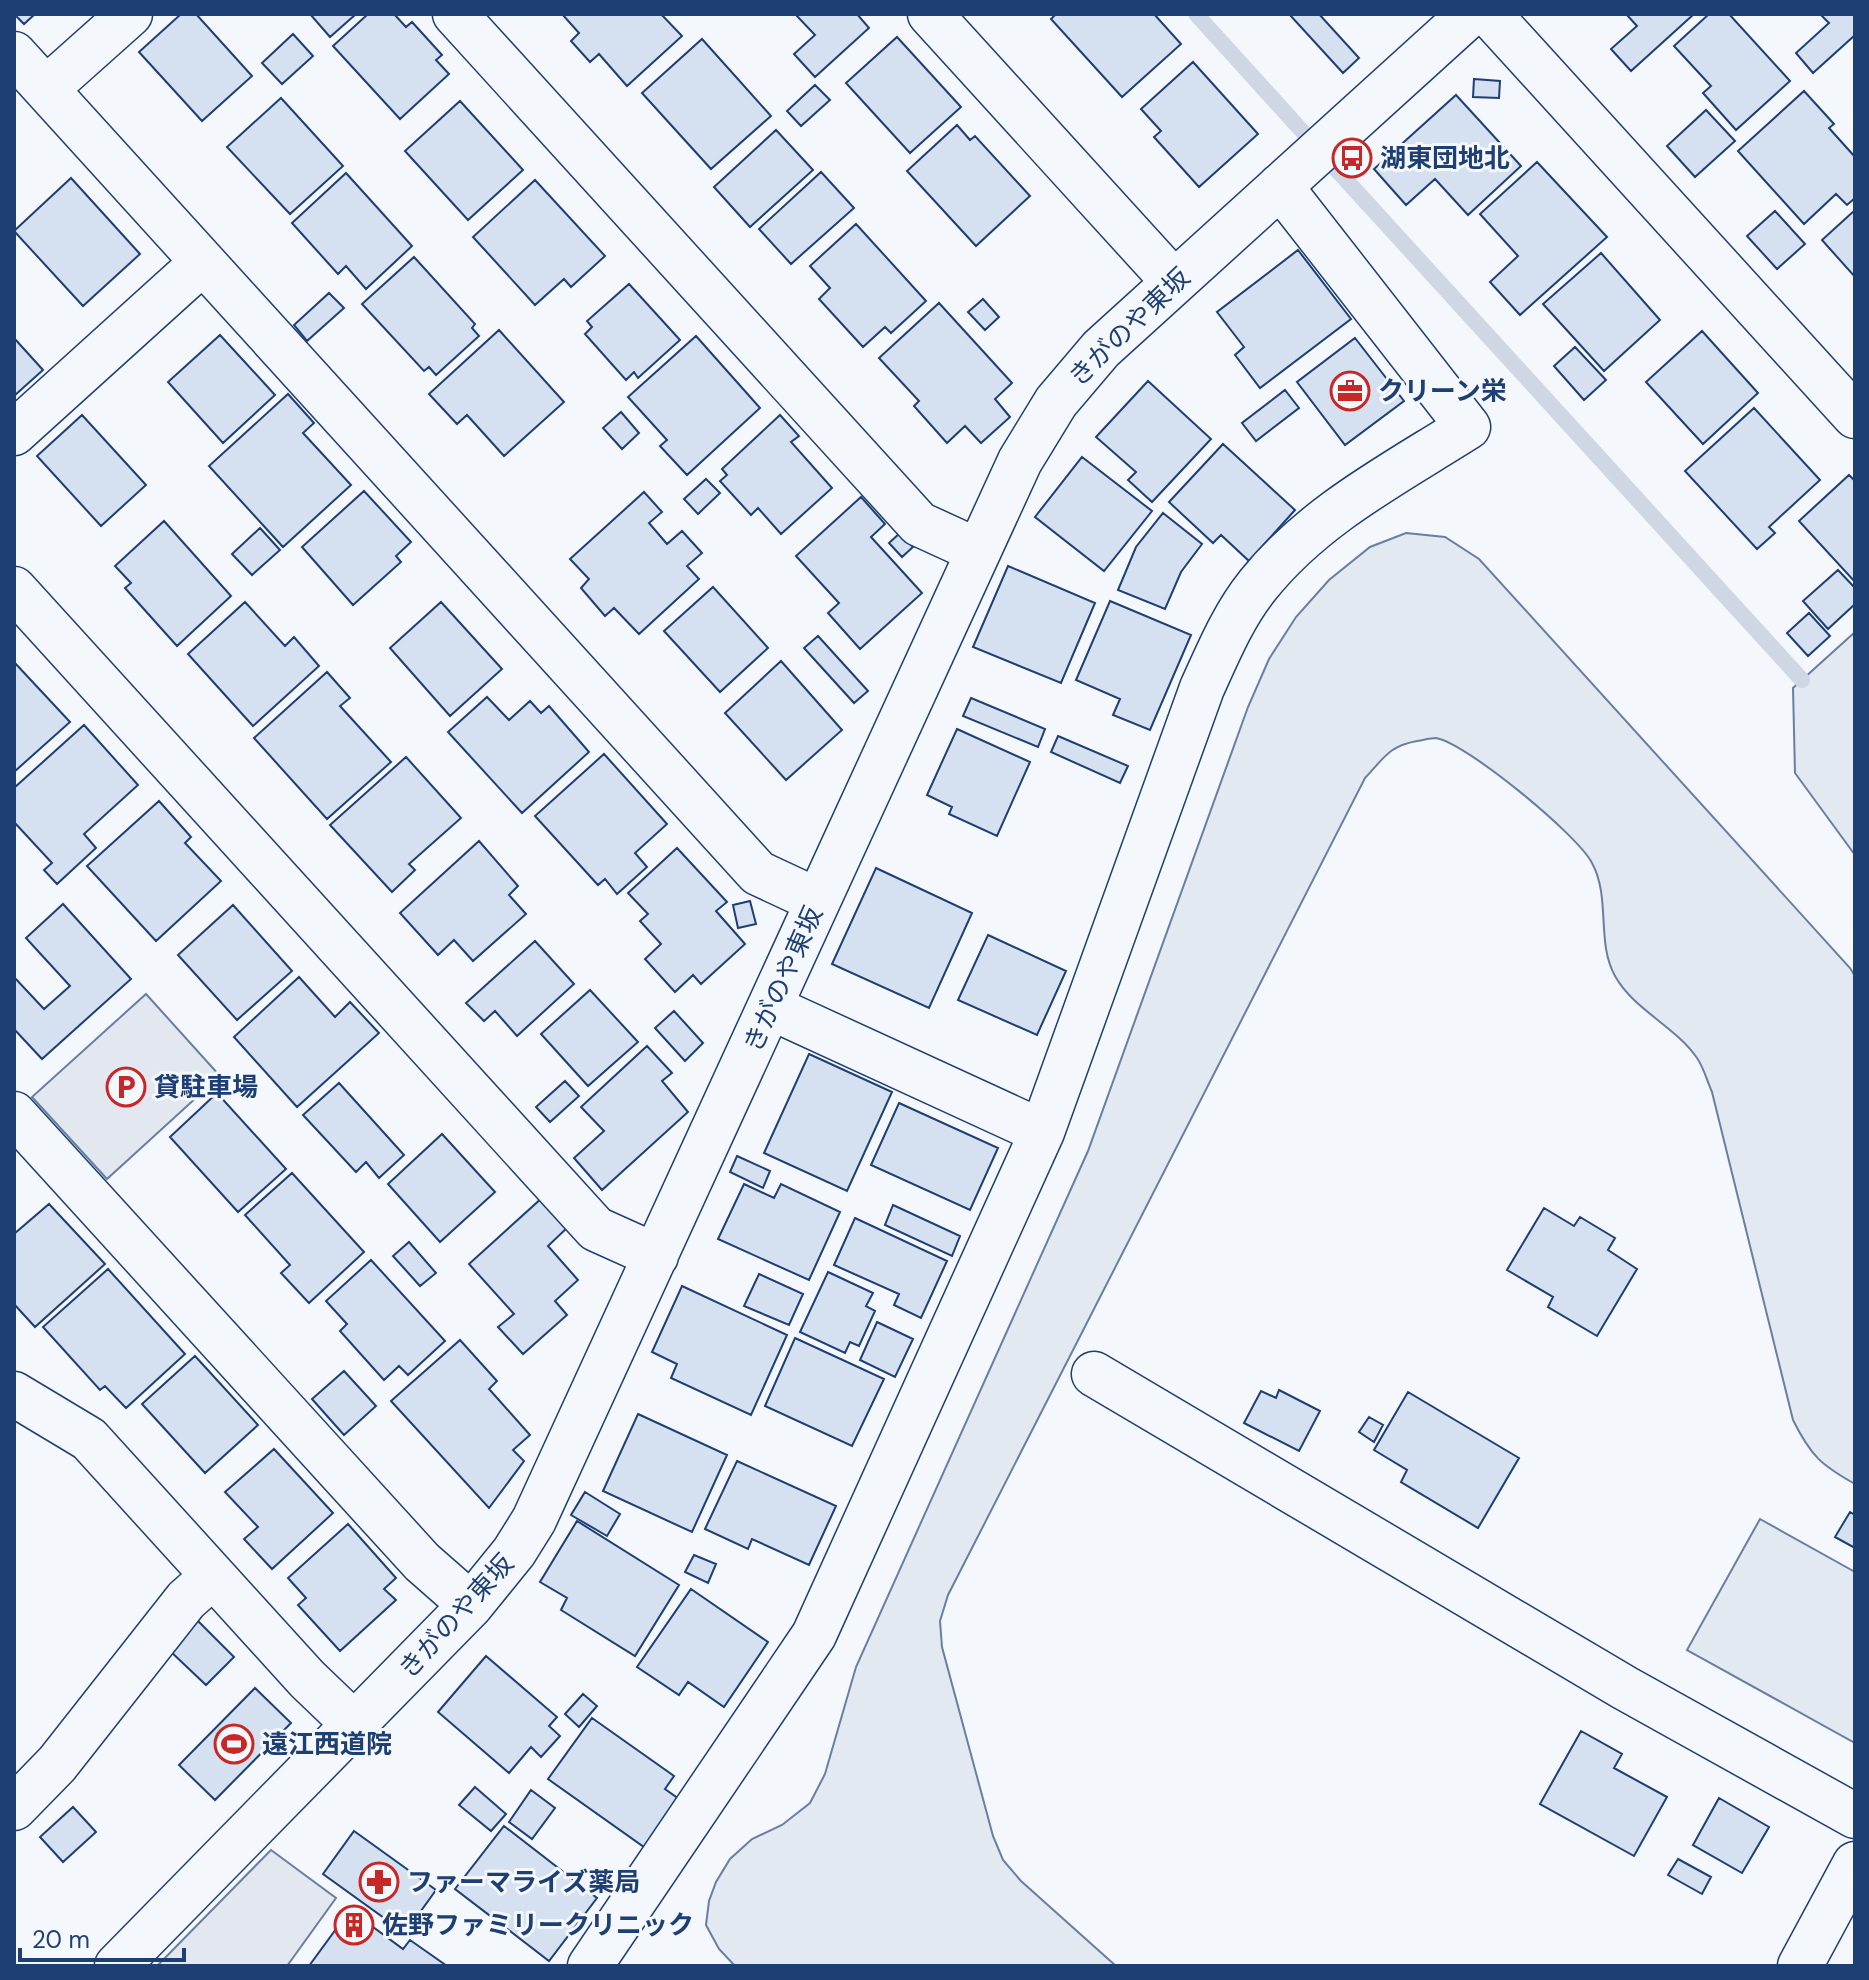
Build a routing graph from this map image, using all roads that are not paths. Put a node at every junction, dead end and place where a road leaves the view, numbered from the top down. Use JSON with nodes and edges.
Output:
{"nodes":[{"id":1,"x":130,"y":14,"type":"edge"},
{"id":2,"x":455,"y":14,"type":"edge"},
{"id":3,"x":930,"y":14,"type":"edge"},
{"id":4,"x":1470,"y":14,"type":"edge"},
{"id":5,"x":1489,"y":14,"type":"edge"},
{"id":6,"x":14,"y":54,"type":"edge"},
{"id":7,"x":46,"y":89,"type":"junction"},
{"id":8,"x":1280,"y":186,"type":"junction"},
{"id":9,"x":203,"y":262,"type":"junction"},
{"id":10,"x":1174,"y":282,"type":"junction"},
{"id":11,"x":1855,"y":416,"type":"edge"},
{"id":12,"x":14,"y":433,"type":"edge"},
{"id":13,"x":978,"y":551,"type":"junction"},
{"id":14,"x":14,"y":589,"type":"edge"},
{"id":15,"x":818,"y":901,"type":"junction"},
{"id":16,"x":770,"y":1007,"type":"junction"},
{"id":17,"x":14,"y":1114,"type":"edge"},
{"id":18,"x":1042,"y":1132,"type":"junction"},
{"id":19,"x":656,"y":1256,"type":"junction"},
{"id":20,"x":1094,"y":1374,"type":"dead end"},
{"id":21,"x":14,"y":1394,"type":"edge"},
{"id":22,"x":213,"y":1576,"type":"junction"},
{"id":23,"x":471,"y":1605,"type":"junction"},
{"id":24,"x":355,"y":1725,"type":"junction"},
{"id":25,"x":14,"y":1808,"type":"edge"},
{"id":26,"x":1855,"y":1816,"type":"edge"},
{"id":27,"x":1855,"y":1864,"type":"edge"},
{"id":28,"x":117,"y":1966,"type":"edge"},
{"id":29,"x":590,"y":1966,"type":"edge"},
{"id":30,"x":1800,"y":1966,"type":"edge"}],
"edges":[{"from":1,"to":7,"type":"street"},
{"from":2,"to":13,"type":"street"},
{"from":3,"to":10,"type":"street"},
{"from":4,"to":8,"type":"street","name":"きがのや東坂"},
{"from":5,"to":11,"type":"street"},
{"from":6,"to":7,"type":"street"},
{"from":7,"to":9,"type":"street"},
{"from":8,"to":10,"type":"street","name":"きがのや東坂"},
{"from":8,"to":18,"type":"street"},
{"from":9,"to":12,"type":"street"},
{"from":9,"to":15,"type":"street"},
{"from":10,"to":13,"type":"street","name":"きがのや東坂"},
{"from":13,"to":15,"type":"street","name":"きがのや東坂"},
{"from":14,"to":19,"type":"street"},
{"from":15,"to":16,"type":"street","name":"きがのや東坂"},
{"from":16,"to":18,"type":"street"},
{"from":16,"to":19,"type":"street","name":"きがのや東坂"},
{"from":17,"to":23,"type":"street"},
{"from":18,"to":29,"type":"street"},
{"from":19,"to":23,"type":"street","name":"きがのや東坂"},
{"from":20,"to":26,"type":"street"},
{"from":21,"to":22,"type":"street"},
{"from":22,"to":24,"type":"street"},
{"from":22,"to":25,"type":"street"},
{"from":23,"to":24,"type":"street","name":"きがのや東坂"},
{"from":24,"to":28,"type":"street","name":"きがのや東坂"},
{"from":27,"to":30,"type":"street"}]}
